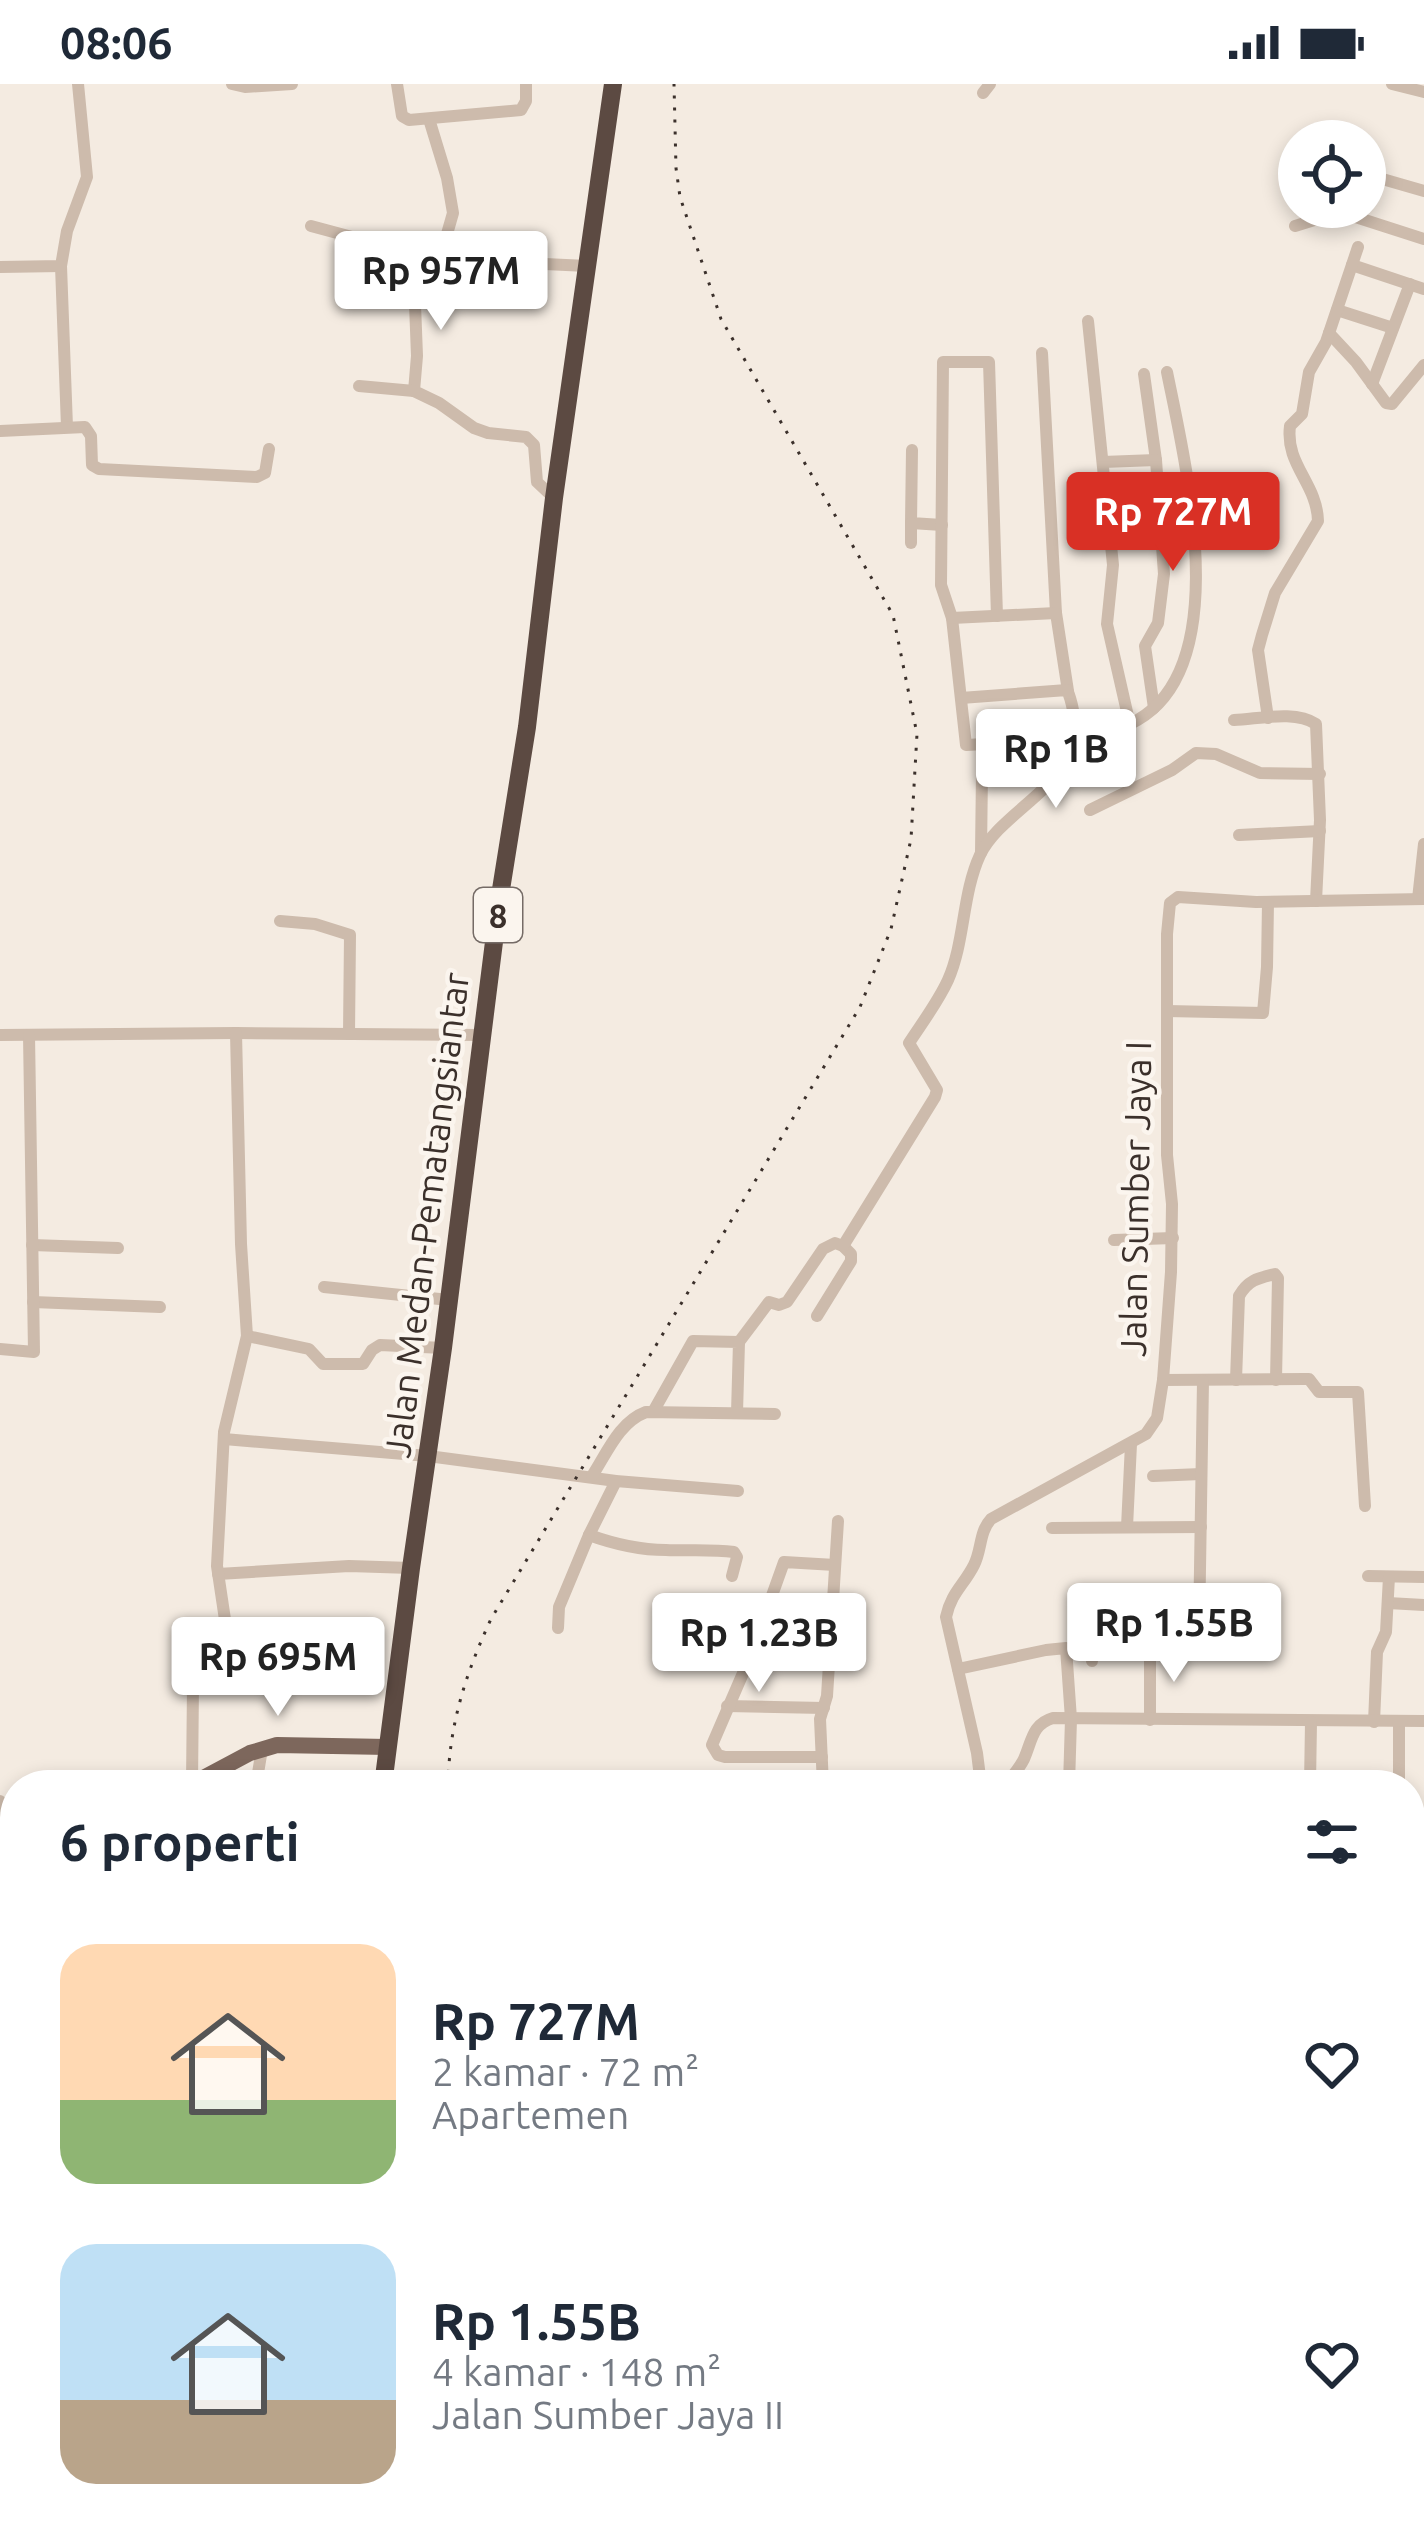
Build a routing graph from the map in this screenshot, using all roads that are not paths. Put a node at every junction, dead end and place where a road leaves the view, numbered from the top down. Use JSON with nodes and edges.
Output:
{"nodes":[{"id":1,"x":78,"y":84,"type":"edge"},
{"id":2,"x":232,"y":84,"type":"edge"},
{"id":3,"x":292,"y":84,"type":"edge"},
{"id":4,"x":397,"y":84,"type":"edge"},
{"id":5,"x":526,"y":84,"type":"edge"},
{"id":6,"x":613,"y":84,"type":"edge"},
{"id":7,"x":1392,"y":84,"type":"edge"},
{"id":8,"x":1424,"y":92,"type":"edge"},
{"id":9,"x":429,"y":119,"type":"junction"},
{"id":10,"x":1386,"y":180,"type":"edge"},
{"id":11,"x":1424,"y":191,"type":"edge"},
{"id":12,"x":1386,"y":225,"type":"edge"},
{"id":13,"x":311,"y":226,"type":"dead end"},
{"id":14,"x":1424,"y":239,"type":"edge"},
{"id":15,"x":1358,"y":247,"type":"dead end"},
{"id":16,"x":440,"y":259,"type":"junction"},
{"id":17,"x":1352,"y":265,"type":"junction"},
{"id":18,"x":61,"y":266,"type":"junction"},
{"id":19,"x":587,"y":266,"type":"junction"},
{"id":20,"x":0,"y":267,"type":"edge"},
{"id":21,"x":424,"y":267,"type":"junction"},
{"id":22,"x":1417,"y":286,"type":"edge"},
{"id":23,"x":1337,"y":310,"type":"junction"},
{"id":24,"x":1088,"y":320,"type":"dead end"},
{"id":25,"x":1393,"y":328,"type":"junction"},
{"id":26,"x":1329,"y":333,"type":"junction"},
{"id":27,"x":1042,"y":353,"type":"dead end"},
{"id":28,"x":1424,"y":365,"type":"edge"},
{"id":29,"x":1167,"y":372,"type":"dead end"},
{"id":30,"x":1144,"y":374,"type":"dead end"},
{"id":31,"x":1372,"y":384,"type":"junction"},
{"id":32,"x":359,"y":386,"type":"dead end"},
{"id":33,"x":414,"y":391,"type":"junction"},
{"id":34,"x":67,"y":427,"type":"junction"},
{"id":35,"x":0,"y":431,"type":"edge"},
{"id":36,"x":269,"y":449,"type":"dead end"},
{"id":37,"x":912,"y":450,"type":"dead end"},
{"id":38,"x":1156,"y":460,"type":"junction"},
{"id":39,"x":1103,"y":462,"type":"junction"},
{"id":40,"x":554,"y":497,"type":"junction"},
{"id":41,"x":911,"y":524,"type":"junction"},
{"id":42,"x":942,"y":525,"type":"junction"},
{"id":43,"x":911,"y":543,"type":"dead end"},
{"id":44,"x":1056,"y":613,"type":"junction"},
{"id":45,"x":997,"y":616,"type":"junction"},
{"id":46,"x":952,"y":618,"type":"junction"},
{"id":47,"x":1068,"y":691,"type":"junction"},
{"id":48,"x":961,"y":698,"type":"junction"},
{"id":49,"x":1154,"y":709,"type":"junction"},
{"id":50,"x":1268,"y":718,"type":"junction"},
{"id":51,"x":1234,"y":720,"type":"dead end"},
{"id":52,"x":1130,"y":725,"type":"junction"},
{"id":53,"x":1075,"y":739,"type":"junction"},
{"id":54,"x":982,"y":772,"type":"dead end"},
{"id":55,"x":1320,"y":774,"type":"junction"},
{"id":56,"x":1090,"y":810,"type":"dead end"},
{"id":57,"x":1320,"y":832,"type":"junction"},
{"id":58,"x":1239,"y":835,"type":"dead end"},
{"id":59,"x":1424,"y":844,"type":"edge"},
{"id":60,"x":981,"y":854,"type":"junction"},
{"id":61,"x":1421,"y":899,"type":"edge"},
{"id":62,"x":1316,"y":901,"type":"junction"},
{"id":63,"x":1268,"y":902,"type":"junction"},
{"id":64,"x":280,"y":920,"type":"dead end"},
{"id":65,"x":1167,"y":1011,"type":"junction"},
{"id":66,"x":236,"y":1033,"type":"junction"},
{"id":67,"x":349,"y":1034,"type":"junction"},
{"id":68,"x":0,"y":1035,"type":"edge"},
{"id":69,"x":29,"y":1035,"type":"junction"},
{"id":70,"x":483,"y":1035,"type":"junction"},
{"id":71,"x":1173,"y":1238,"type":"junction"},
{"id":72,"x":1114,"y":1240,"type":"dead end"},
{"id":73,"x":32,"y":1245,"type":"junction"},
{"id":74,"x":843,"y":1246,"type":"junction"},
{"id":75,"x":118,"y":1248,"type":"dead end"},
{"id":76,"x":324,"y":1287,"type":"dead end"},
{"id":77,"x":449,"y":1300,"type":"junction"},
{"id":78,"x":33,"y":1302,"type":"junction"},
{"id":79,"x":160,"y":1307,"type":"dead end"},
{"id":80,"x":817,"y":1316,"type":"dead end"},
{"id":81,"x":247,"y":1336,"type":"junction"},
{"id":82,"x":740,"y":1342,"type":"junction"},
{"id":83,"x":443,"y":1348,"type":"junction"},
{"id":84,"x":0,"y":1349,"type":"edge"},
{"id":85,"x":1163,"y":1379,"type":"junction"},
{"id":86,"x":1276,"y":1379,"type":"junction"},
{"id":87,"x":1236,"y":1380,"type":"junction"},
{"id":88,"x":1202,"y":1381,"type":"junction"},
{"id":89,"x":653,"y":1412,"type":"junction"},
{"id":90,"x":737,"y":1413,"type":"junction"},
{"id":91,"x":775,"y":1414,"type":"dead end"},
{"id":92,"x":224,"y":1439,"type":"junction"},
{"id":93,"x":1131,"y":1444,"type":"junction"},
{"id":94,"x":428,"y":1456,"type":"junction"},
{"id":95,"x":1201,"y":1474,"type":"junction"},
{"id":96,"x":592,"y":1476,"type":"junction"},
{"id":97,"x":1153,"y":1476,"type":"dead end"},
{"id":98,"x":616,"y":1480,"type":"junction"},
{"id":99,"x":738,"y":1491,"type":"dead end"},
{"id":100,"x":1365,"y":1506,"type":"dead end"},
{"id":101,"x":838,"y":1520,"type":"dead end"},
{"id":102,"x":1127,"y":1527,"type":"junction"},
{"id":103,"x":1201,"y":1527,"type":"junction"},
{"id":104,"x":1052,"y":1528,"type":"dead end"},
{"id":105,"x":589,"y":1535,"type":"junction"},
{"id":106,"x":835,"y":1564,"type":"junction"},
{"id":107,"x":411,"y":1568,"type":"junction"},
{"id":108,"x":218,"y":1574,"type":"junction"},
{"id":109,"x":732,"y":1576,"type":"dead end"},
{"id":110,"x":1368,"y":1576,"type":"dead end"},
{"id":111,"x":1390,"y":1576,"type":"junction"},
{"id":112,"x":1424,"y":1577,"type":"edge"},
{"id":113,"x":1093,"y":1604,"type":"dead end"},
{"id":114,"x":1388,"y":1604,"type":"junction"},
{"id":115,"x":1424,"y":1605,"type":"edge"},
{"id":116,"x":767,"y":1609,"type":"junction"},
{"id":117,"x":832,"y":1610,"type":"junction"},
{"id":118,"x":558,"y":1628,"type":"dead end"},
{"id":119,"x":1093,"y":1636,"type":"junction"},
{"id":120,"x":1151,"y":1647,"type":"junction"},
{"id":121,"x":750,"y":1657,"type":"junction"},
{"id":122,"x":830,"y":1660,"type":"junction"},
{"id":123,"x":1091,"y":1660,"type":"dead end"},
{"id":124,"x":958,"y":1670,"type":"junction"},
{"id":125,"x":727,"y":1706,"type":"junction"},
{"id":126,"x":824,"y":1708,"type":"junction"},
{"id":127,"x":1071,"y":1718,"type":"junction"},
{"id":128,"x":1150,"y":1720,"type":"junction"},
{"id":129,"x":1399,"y":1721,"type":"junction"},
{"id":130,"x":1424,"y":1721,"type":"edge"},
{"id":131,"x":1311,"y":1722,"type":"junction"},
{"id":132,"x":1374,"y":1722,"type":"junction"},
{"id":133,"x":388,"y":1747,"type":"junction"},
{"id":134,"x":262,"y":1749,"type":"junction"},
{"id":135,"x":821,"y":1757,"type":"junction"},
{"id":136,"x":191,"y":1770,"type":"edge"},
{"id":137,"x":219,"y":1770,"type":"edge"},
{"id":138,"x":258,"y":1770,"type":"edge"},
{"id":139,"x":385,"y":1770,"type":"edge"},
{"id":140,"x":822,"y":1770,"type":"edge"},
{"id":141,"x":979,"y":1770,"type":"edge"},
{"id":142,"x":1016,"y":1770,"type":"edge"},
{"id":143,"x":1069,"y":1770,"type":"edge"},
{"id":144,"x":1310,"y":1770,"type":"edge"},
{"id":145,"x":1399,"y":1770,"type":"edge"}],
"edges":[{"from":1,"to":18,"type":"street"},
{"from":2,"to":3,"type":"street"},
{"from":4,"to":9,"type":"street"},
{"from":5,"to":9,"type":"street"},
{"from":6,"to":19,"type":"highway","name":"Jalan Medan-Pematangsiantar","number":"8"},
{"from":7,"to":8,"type":"street"},
{"from":9,"to":16,"type":"street"},
{"from":10,"to":11,"type":"street"},
{"from":12,"to":14,"type":"street"},
{"from":13,"to":21,"type":"street"},
{"from":15,"to":17,"type":"street"},
{"from":16,"to":19,"type":"street"},
{"from":16,"to":21,"type":"street"},
{"from":17,"to":22,"type":"street"},
{"from":17,"to":23,"type":"street"},
{"from":18,"to":20,"type":"street"},
{"from":18,"to":34,"type":"street"},
{"from":19,"to":40,"type":"highway","name":"Jalan Medan-Pematangsiantar","number":"8"},
{"from":21,"to":33,"type":"street"},
{"from":22,"to":25,"type":"street"},
{"from":23,"to":25,"type":"street"},
{"from":23,"to":26,"type":"street"},
{"from":24,"to":39,"type":"street"},
{"from":25,"to":31,"type":"street"},
{"from":26,"to":31,"type":"street"},
{"from":26,"to":50,"type":"street"},
{"from":27,"to":44,"type":"street"},
{"from":28,"to":31,"type":"street"},
{"from":29,"to":49,"type":"street"},
{"from":30,"to":38,"type":"street"},
{"from":32,"to":33,"type":"street"},
{"from":33,"to":40,"type":"street"},
{"from":34,"to":35,"type":"street"},
{"from":34,"to":36,"type":"street"},
{"from":37,"to":41,"type":"street"},
{"from":38,"to":39,"type":"street"},
{"from":38,"to":49,"type":"street"},
{"from":39,"to":52,"type":"street"},
{"from":40,"to":70,"type":"highway","name":"Jalan Medan-Pematangsiantar","number":"8"},
{"from":41,"to":42,"type":"street"},
{"from":41,"to":43,"type":"street"},
{"from":42,"to":45,"type":"street"},
{"from":42,"to":46,"type":"street"},
{"from":44,"to":45,"type":"street"},
{"from":44,"to":47,"type":"street"},
{"from":45,"to":46,"type":"street"},
{"from":46,"to":48,"type":"street"},
{"from":47,"to":48,"type":"street"},
{"from":47,"to":53,"type":"street"},
{"from":48,"to":53,"type":"street"},
{"from":49,"to":52,"type":"street"},
{"from":50,"to":51,"type":"street"},
{"from":50,"to":55,"type":"street"},
{"from":52,"to":53,"type":"street"},
{"from":53,"to":60,"type":"street"},
{"from":54,"to":60,"type":"street"},
{"from":55,"to":56,"type":"street"},
{"from":55,"to":57,"type":"street"},
{"from":57,"to":58,"type":"street"},
{"from":57,"to":62,"type":"street"},
{"from":59,"to":61,"type":"street"},
{"from":60,"to":74,"type":"street"},
{"from":61,"to":62,"type":"street","name":"Jalan Sumber Jaya I"},
{"from":62,"to":63,"type":"street","name":"Jalan Sumber Jaya I"},
{"from":63,"to":65,"type":"street"},
{"from":63,"to":65,"type":"street","name":"Jalan Sumber Jaya I"},
{"from":64,"to":67,"type":"street"},
{"from":65,"to":71,"type":"street","name":"Jalan Sumber Jaya I"},
{"from":66,"to":67,"type":"street"},
{"from":66,"to":69,"type":"street"},
{"from":66,"to":81,"type":"street"},
{"from":67,"to":70,"type":"street"},
{"from":68,"to":69,"type":"street"},
{"from":69,"to":73,"type":"street"},
{"from":70,"to":77,"type":"highway","name":"Jalan Medan-Pematangsiantar","number":"8"},
{"from":71,"to":72,"type":"street"},
{"from":71,"to":85,"type":"street","name":"Jalan Sumber Jaya I"},
{"from":73,"to":75,"type":"street"},
{"from":73,"to":78,"type":"street"},
{"from":74,"to":80,"type":"street"},
{"from":74,"to":82,"type":"street"},
{"from":76,"to":77,"type":"street"},
{"from":77,"to":83,"type":"highway","name":"Jalan Medan-Pematangsiantar","number":"8"},
{"from":78,"to":79,"type":"street"},
{"from":78,"to":84,"type":"street"},
{"from":81,"to":83,"type":"street"},
{"from":81,"to":92,"type":"street"},
{"from":82,"to":89,"type":"street"},
{"from":82,"to":90,"type":"street"},
{"from":83,"to":94,"type":"highway","name":"Jalan Medan-Pematangsiantar","number":"8"},
{"from":85,"to":88,"type":"street"},
{"from":85,"to":93,"type":"street","name":"Jalan Sumber Jaya I"},
{"from":86,"to":87,"type":"street"},
{"from":86,"to":87,"type":"street"},
{"from":86,"to":100,"type":"street"},
{"from":87,"to":88,"type":"street"},
{"from":88,"to":95,"type":"street"},
{"from":89,"to":90,"type":"street"},
{"from":89,"to":96,"type":"street"},
{"from":90,"to":91,"type":"street"},
{"from":92,"to":94,"type":"street"},
{"from":92,"to":108,"type":"street"},
{"from":93,"to":102,"type":"street"},
{"from":93,"to":124,"type":"street","name":"Jalan Sumber Jaya I"},
{"from":94,"to":96,"type":"street"},
{"from":94,"to":107,"type":"highway","name":"Jalan Medan-Pematangsiantar","number":"8"},
{"from":95,"to":97,"type":"street"},
{"from":95,"to":103,"type":"street"},
{"from":96,"to":98,"type":"street"},
{"from":98,"to":99,"type":"street"},
{"from":98,"to":105,"type":"street"},
{"from":101,"to":106,"type":"street"},
{"from":102,"to":103,"type":"street"},
{"from":102,"to":104,"type":"street"},
{"from":103,"to":120,"type":"street"},
{"from":105,"to":109,"type":"street"},
{"from":105,"to":118,"type":"street"},
{"from":106,"to":116,"type":"street"},
{"from":106,"to":117,"type":"street"},
{"from":107,"to":108,"type":"street"},
{"from":107,"to":133,"type":"highway","name":"Jalan Medan-Pematangsiantar","number":"8"},
{"from":108,"to":136,"type":"street"},
{"from":110,"to":111,"type":"street"},
{"from":111,"to":112,"type":"street"},
{"from":111,"to":114,"type":"street"},
{"from":113,"to":119,"type":"street"},
{"from":114,"to":115,"type":"street"},
{"from":114,"to":132,"type":"street"},
{"from":116,"to":117,"type":"street"},
{"from":116,"to":121,"type":"street"},
{"from":117,"to":122,"type":"street"},
{"from":119,"to":120,"type":"street"},
{"from":119,"to":123,"type":"street"},
{"from":120,"to":128,"type":"street"},
{"from":121,"to":122,"type":"street"},
{"from":121,"to":125,"type":"street"},
{"from":122,"to":126,"type":"street"},
{"from":124,"to":127,"type":"street"},
{"from":124,"to":141,"type":"street","name":"Jalan Sumber Jaya I"},
{"from":125,"to":126,"type":"street"},
{"from":125,"to":135,"type":"street"},
{"from":126,"to":135,"type":"street"},
{"from":127,"to":128,"type":"street"},
{"from":127,"to":142,"type":"street"},
{"from":127,"to":143,"type":"street"},
{"from":128,"to":131,"type":"street"},
{"from":129,"to":130,"type":"street"},
{"from":129,"to":132,"type":"street"},
{"from":129,"to":145,"type":"street"},
{"from":131,"to":132,"type":"street"},
{"from":131,"to":144,"type":"street"},
{"from":133,"to":134,"type":"main road"},
{"from":133,"to":139,"type":"highway","name":"Jalan Medan-Pematangsiantar","number":"8"},
{"from":134,"to":137,"type":"main road"},
{"from":134,"to":138,"type":"street"},
{"from":135,"to":140,"type":"street"}]}
